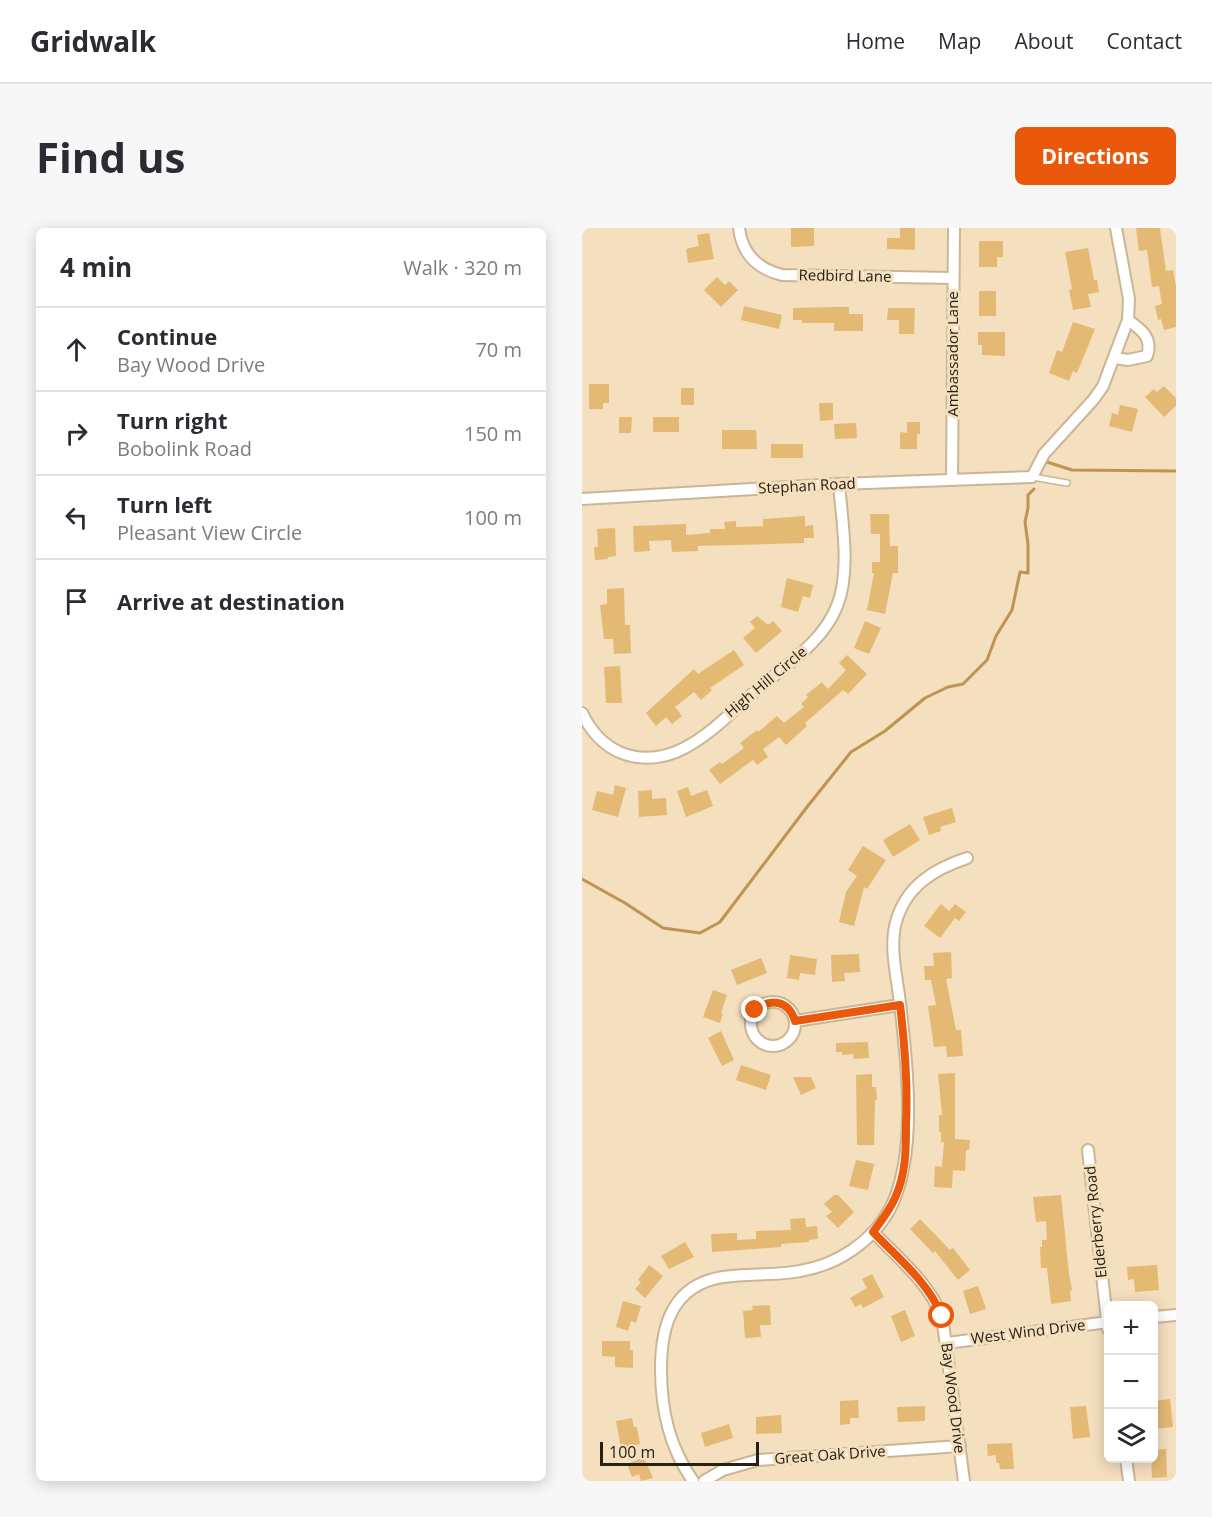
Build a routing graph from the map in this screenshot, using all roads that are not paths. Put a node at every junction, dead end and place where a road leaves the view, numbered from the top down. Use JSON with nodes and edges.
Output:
{"nodes":[{"id":1,"x":739,"y":228,"type":"edge"},
{"id":2,"x":954,"y":228,"type":"edge"},
{"id":3,"x":1116,"y":228,"type":"edge"},
{"id":4,"x":953,"y":278,"type":"junction"},
{"id":5,"x":1128,"y":320,"type":"junction"},
{"id":6,"x":1115,"y":358,"type":"junction"},
{"id":7,"x":1032,"y":477,"type":"junction"},
{"id":8,"x":952,"y":480,"type":"junction"},
{"id":9,"x":1067,"y":483,"type":"dead end"},
{"id":10,"x":839,"y":484,"type":"junction"},
{"id":11,"x":582,"y":499,"type":"edge"},
{"id":12,"x":582,"y":713,"type":"edge"},
{"id":13,"x":967,"y":858,"type":"dead end"},
{"id":14,"x":900,"y":1005,"type":"junction"},
{"id":15,"x":795,"y":1021,"type":"junction"},
{"id":16,"x":1088,"y":1150,"type":"dead end"},
{"id":17,"x":873,"y":1232,"type":"junction"},
{"id":18,"x":1105,"y":1301,"type":"edge"},
{"id":19,"x":1176,"y":1315,"type":"edge"},
{"id":20,"x":1158,"y":1317,"type":"edge"},
{"id":21,"x":1104,"y":1324,"type":"edge"},
{"id":22,"x":946,"y":1343,"type":"junction"},
{"id":23,"x":960,"y":1446,"type":"junction"},
{"id":24,"x":1127,"y":1463,"type":"edge"},
{"id":25,"x":693,"y":1481,"type":"edge"},
{"id":26,"x":705,"y":1481,"type":"edge"},
{"id":27,"x":964,"y":1481,"type":"edge"},
{"id":28,"x":1129,"y":1481,"type":"edge"}],
"edges":[{"from":1,"to":4,"type":"street","name":"Redbird Lane"},
{"from":2,"to":4,"type":"street","name":"Ambassador Lane"},
{"from":3,"to":5,"type":"street"},
{"from":4,"to":8,"type":"street","name":"Ambassador Lane"},
{"from":5,"to":6,"type":"street"},
{"from":5,"to":6,"type":"street"},
{"from":6,"to":7,"type":"street"},
{"from":7,"to":8,"type":"street","name":"Stephan Road"},
{"from":7,"to":9,"type":"lane"},
{"from":8,"to":10,"type":"street","name":"Stephan Road"},
{"from":10,"to":11,"type":"street","name":"Stephan Road"},
{"from":10,"to":12,"type":"street","name":"High Hill Circle"},
{"from":13,"to":14,"type":"street"},
{"from":14,"to":15,"type":"street"},
{"from":14,"to":17,"type":"street"},
{"from":15,"to":15,"type":"street"},
{"from":16,"to":18,"type":"street","name":"Elderberry Road"},
{"from":17,"to":22,"type":"street","name":"Bay Wood Drive"},
{"from":17,"to":25,"type":"street"},
{"from":19,"to":20,"type":"street"},
{"from":21,"to":22,"type":"street","name":"West Wind Drive"},
{"from":22,"to":23,"type":"street","name":"Bay Wood Drive"},
{"from":23,"to":26,"type":"street","name":"Great Oak Drive"},
{"from":23,"to":27,"type":"street","name":"Bay Wood Drive"},
{"from":24,"to":28,"type":"street"}]}
